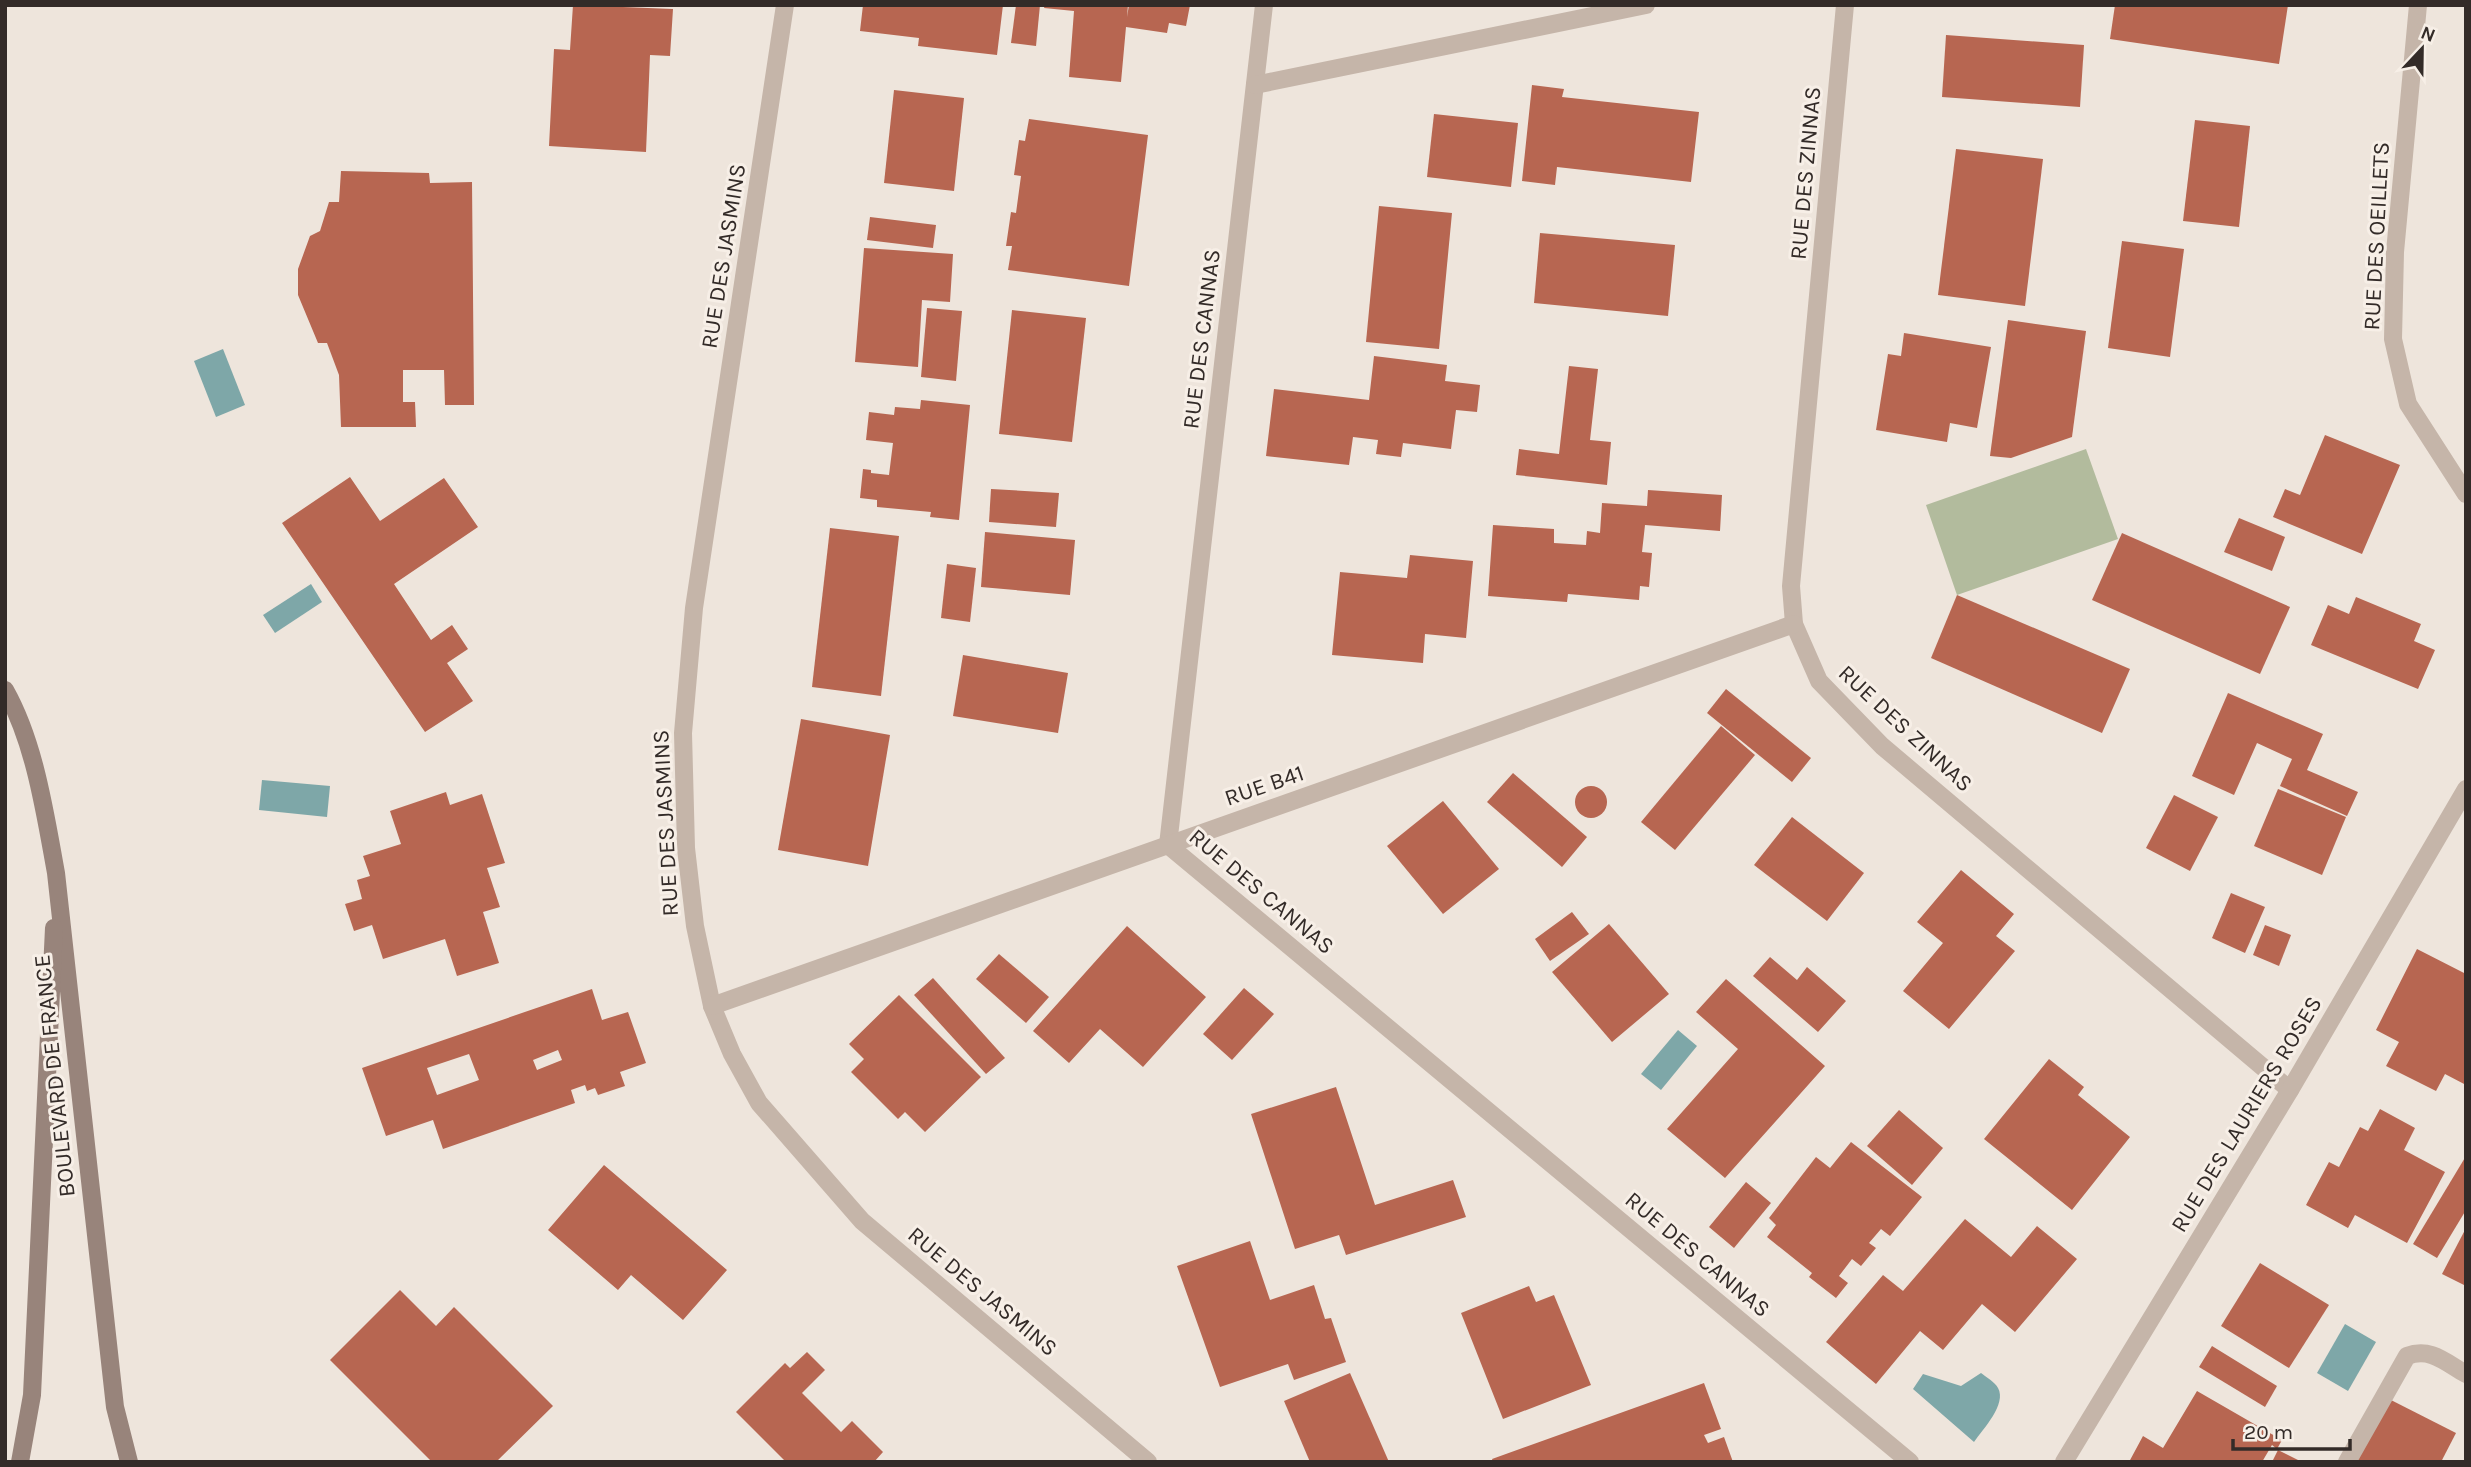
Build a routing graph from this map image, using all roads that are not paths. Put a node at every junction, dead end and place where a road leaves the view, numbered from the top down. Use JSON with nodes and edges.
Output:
{"nodes":[{"id":1,"x":785,"y":5,"type":"edge"},
{"id":2,"x":1264,"y":5,"type":"edge"},
{"id":3,"x":1646,"y":5,"type":"edge"},
{"id":4,"x":1845,"y":5,"type":"edge"},
{"id":5,"x":2418,"y":5,"type":"edge"},
{"id":6,"x":1255,"y":85,"type":"junction"},
{"id":7,"x":2466,"y":494,"type":"edge"},
{"id":8,"x":1794,"y":624,"type":"junction"},
{"id":9,"x":5,"y":690,"type":"edge"},
{"id":10,"x":2466,"y":789,"type":"edge"},
{"id":11,"x":1168,"y":845,"type":"junction"},
{"id":12,"x":57,"y":873,"type":"junction"},
{"id":13,"x":712,"y":1006,"type":"junction"},
{"id":14,"x":2290,"y":1090,"type":"junction"},
{"id":15,"x":2466,"y":1374,"type":"edge"},
{"id":16,"x":20,"y":1462,"type":"edge"},
{"id":17,"x":129,"y":1462,"type":"edge"},
{"id":18,"x":1148,"y":1462,"type":"edge"},
{"id":19,"x":1910,"y":1462,"type":"edge"},
{"id":20,"x":2064,"y":1462,"type":"edge"},
{"id":21,"x":2347,"y":1462,"type":"edge"}],
"edges":[{"from":1,"to":13,"type":"street","name":"RUE DES JASMINS"},
{"from":2,"to":6,"type":"street","name":"RUE DES CANNAS"},
{"from":3,"to":6,"type":"street"},
{"from":4,"to":8,"type":"street","name":"RUE DES ZINNAS"},
{"from":5,"to":7,"type":"street","name":"RUE DES OEILLETS"},
{"from":6,"to":11,"type":"street","name":"RUE DES CANNAS"},
{"from":8,"to":11,"type":"street","name":"RUE B41"},
{"from":8,"to":14,"type":"street","name":"RUE DES ZINNAS"},
{"from":9,"to":12,"type":"main road","name":"BOULEVARD DE FRANCE"},
{"from":10,"to":14,"type":"street","name":"RUE DES LAURIERS ROSES"},
{"from":11,"to":13,"type":"street","name":"RUE B41"},
{"from":11,"to":19,"type":"street","name":"RUE DES CANNAS"},
{"from":12,"to":16,"type":"main road"},
{"from":12,"to":17,"type":"main road","name":"BOULEVARD DE FRANCE"},
{"from":13,"to":18,"type":"street","name":"RUE DES JASMINS"},
{"from":14,"to":20,"type":"street","name":"RUE DES LAURIERS ROSES"},
{"from":15,"to":21,"type":"street"}]}
